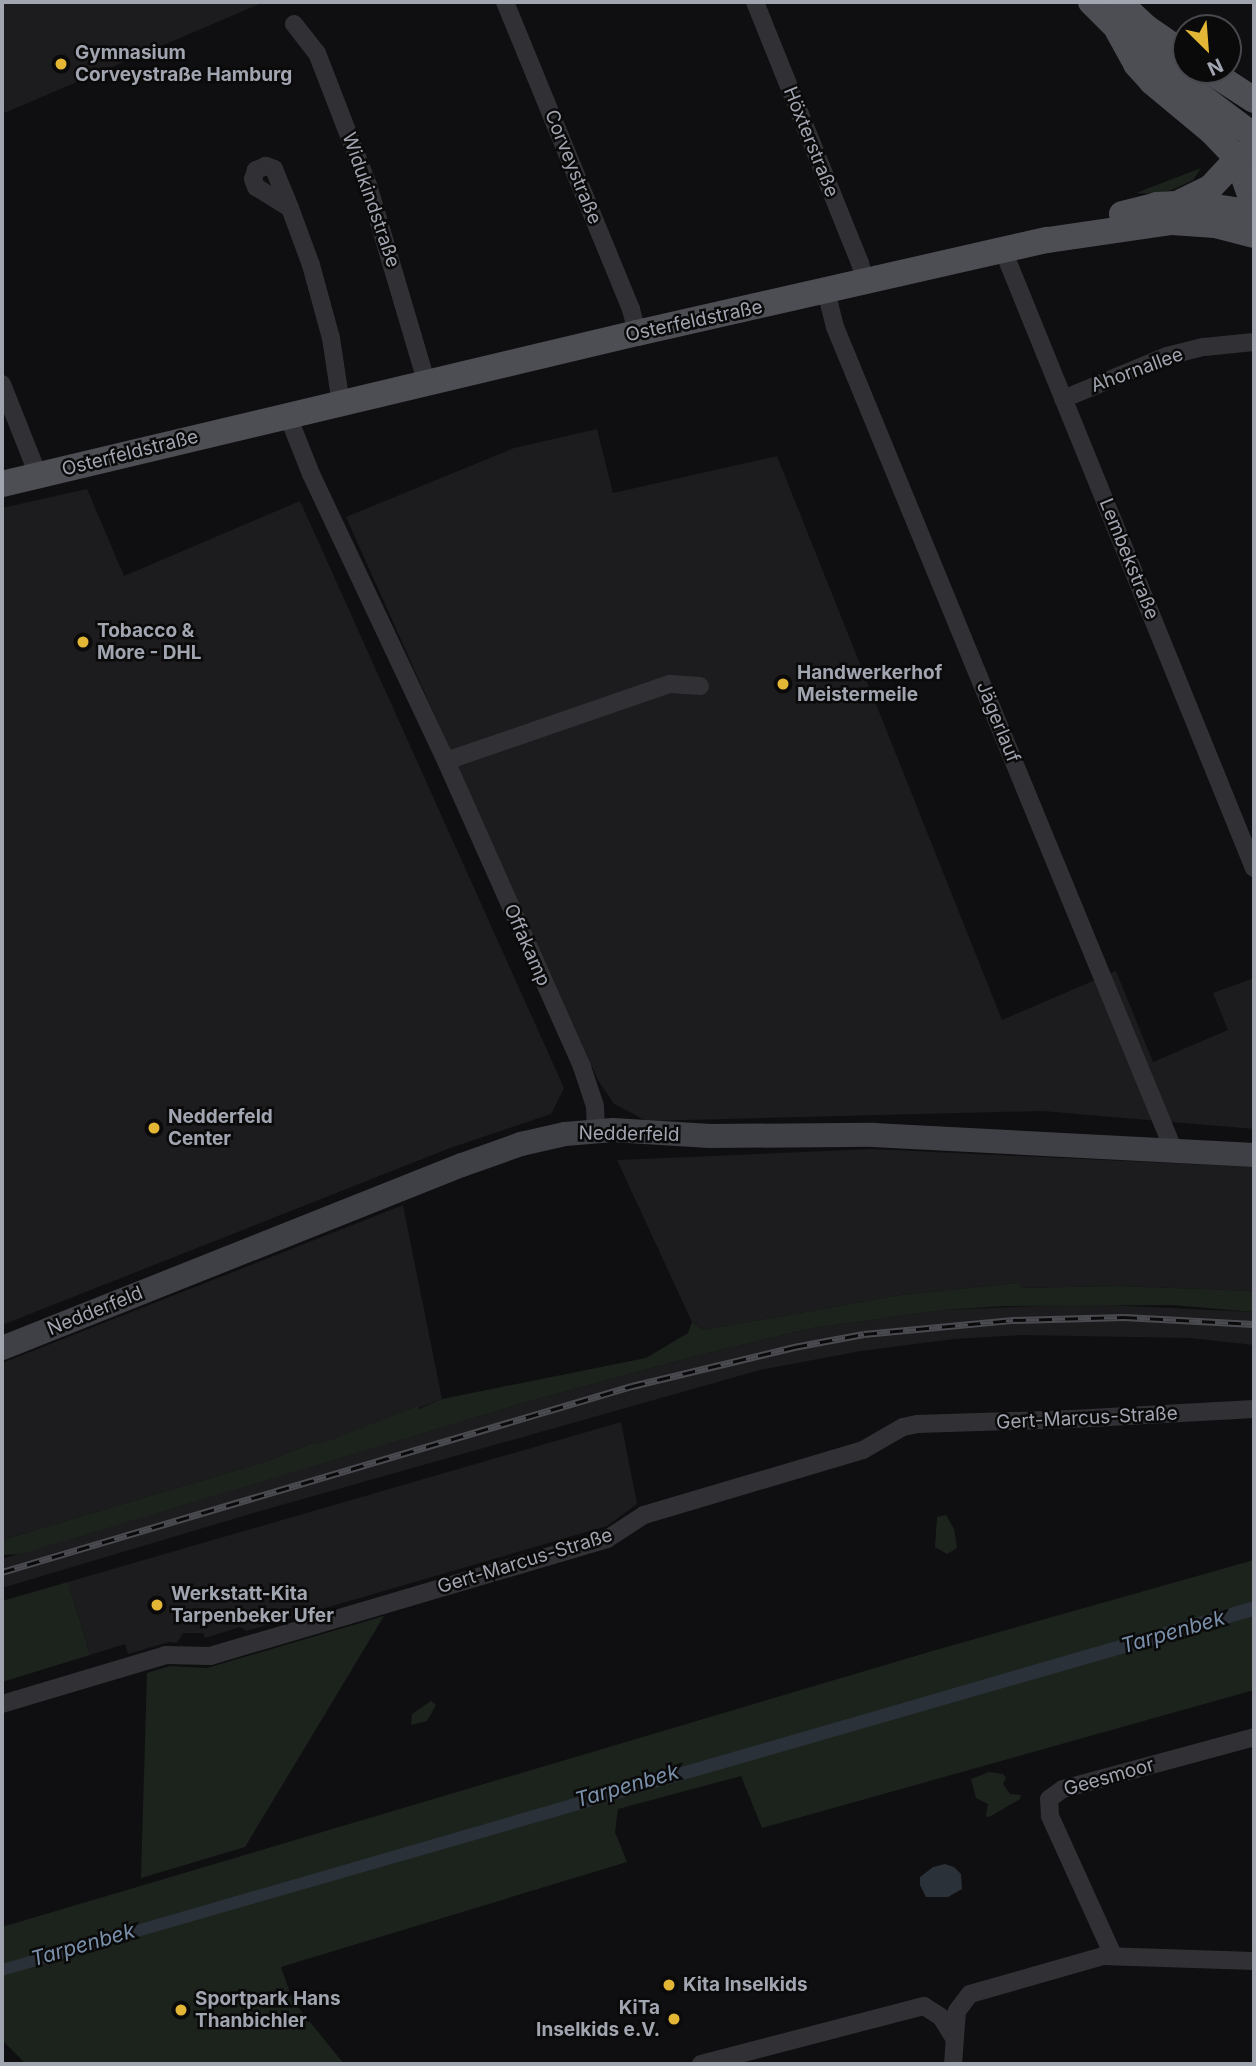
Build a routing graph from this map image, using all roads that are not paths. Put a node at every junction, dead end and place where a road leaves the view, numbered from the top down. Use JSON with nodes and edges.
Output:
{"nodes":[{"id":1,"x":505,"y":2,"type":"edge"},
{"id":2,"x":755,"y":2,"type":"edge"},
{"id":3,"x":1091,"y":2,"type":"edge"},
{"id":4,"x":1119,"y":2,"type":"edge"},
{"id":5,"x":294,"y":24,"type":"dead end"},
{"id":6,"x":1118,"y":31,"type":"junction"},
{"id":7,"x":1172,"y":45,"type":"edge"},
{"id":8,"x":1229,"y":84,"type":"edge"},
{"id":9,"x":1254,"y":100,"type":"edge"},
{"id":10,"x":1254,"y":136,"type":"edge"},
{"id":11,"x":1246,"y":153,"type":"edge"},
{"id":12,"x":1180,"y":203,"type":"junction"},
{"id":13,"x":1254,"y":206,"type":"edge"},
{"id":14,"x":290,"y":208,"type":"dead end"},
{"id":15,"x":1254,"y":213,"type":"edge"},
{"id":16,"x":1254,"y":235,"type":"edge"},
{"id":17,"x":1048,"y":240,"type":"junction"},
{"id":18,"x":1003,"y":250,"type":"junction"},
{"id":19,"x":864,"y":282,"type":"junction"},
{"id":20,"x":826,"y":291,"type":"junction"},
{"id":21,"x":637,"y":333,"type":"junction"},
{"id":22,"x":1254,"y":342,"type":"edge"},
{"id":23,"x":2,"y":383,"type":"edge"},
{"id":24,"x":427,"y":384,"type":"junction"},
{"id":25,"x":1063,"y":399,"type":"junction"},
{"id":26,"x":341,"y":404,"type":"junction"},
{"id":27,"x":288,"y":416,"type":"junction"},
{"id":28,"x":38,"y":475,"type":"junction"},
{"id":29,"x":2,"y":484,"type":"edge"},
{"id":30,"x":700,"y":686,"type":"dead end"},
{"id":31,"x":446,"y":761,"type":"junction"},
{"id":32,"x":1254,"y":868,"type":"edge"},
{"id":33,"x":596,"y":1130,"type":"junction"},
{"id":34,"x":1174,"y":1151,"type":"junction"},
{"id":35,"x":1254,"y":1155,"type":"edge"},
{"id":36,"x":2,"y":1348,"type":"edge"},
{"id":37,"x":1254,"y":1409,"type":"edge"},
{"id":38,"x":2,"y":1704,"type":"edge"},
{"id":39,"x":1254,"y":1737,"type":"edge"},
{"id":40,"x":1113,"y":1955,"type":"junction"},
{"id":41,"x":1254,"y":1961,"type":"edge"},
{"id":42,"x":954,"y":2038,"type":"junction"},
{"id":43,"x":701,"y":2064,"type":"edge"},
{"id":44,"x":953,"y":2064,"type":"edge"}],
"edges":[{"from":1,"to":21,"type":"street","name":"Corveystraße"},
{"from":2,"to":19,"type":"street","name":"Höxterstraße"},
{"from":3,"to":6,"type":"main road"},
{"from":4,"to":7,"type":"main road"},
{"from":5,"to":24,"type":"street","name":"Widukindstraße"},
{"from":6,"to":10,"type":"main road"},
{"from":6,"to":11,"type":"main road"},
{"from":8,"to":9,"type":"main road"},
{"from":11,"to":12,"type":"main road"},
{"from":11,"to":13,"type":"main road"},
{"from":12,"to":15,"type":"main road","name":"Osterfeldstraße"},
{"from":12,"to":17,"type":"main road","name":"Osterfeldstraße"},
{"from":14,"to":26,"type":"street"},
{"from":16,"to":17,"type":"main road","name":"Osterfeldstraße"},
{"from":17,"to":18,"type":"main road","name":"Osterfeldstraße"},
{"from":18,"to":19,"type":"main road","name":"Osterfeldstraße"},
{"from":18,"to":25,"type":"street","name":"Lembekstraße"},
{"from":19,"to":20,"type":"main road","name":"Osterfeldstraße"},
{"from":20,"to":21,"type":"main road","name":"Osterfeldstraße"},
{"from":20,"to":34,"type":"street","name":"Jägerlauf"},
{"from":21,"to":24,"type":"main road","name":"Osterfeldstraße"},
{"from":22,"to":25,"type":"street","name":"Ahornallee"},
{"from":23,"to":28,"type":"street"},
{"from":24,"to":26,"type":"main road","name":"Osterfeldstraße"},
{"from":25,"to":32,"type":"street","name":"Lembekstraße"},
{"from":26,"to":27,"type":"main road","name":"Osterfeldstraße"},
{"from":27,"to":28,"type":"main road","name":"Osterfeldstraße"},
{"from":27,"to":31,"type":"street","name":"Offakamp"},
{"from":28,"to":29,"type":"main road","name":"Osterfeldstraße"},
{"from":30,"to":31,"type":"street"},
{"from":31,"to":33,"type":"street","name":"Offakamp"},
{"from":33,"to":34,"type":"main road","name":"Nedderfeld"},
{"from":33,"to":36,"type":"main road","name":"Nedderfeld"},
{"from":34,"to":35,"type":"main road","name":"Nedderfeld"},
{"from":37,"to":38,"type":"street","name":"Gert-Marcus-Straße"},
{"from":39,"to":40,"type":"street","name":"Geesmoor"},
{"from":40,"to":41,"type":"street"},
{"from":40,"to":42,"type":"street"},
{"from":42,"to":43,"type":"street"},
{"from":42,"to":44,"type":"street"}]}
